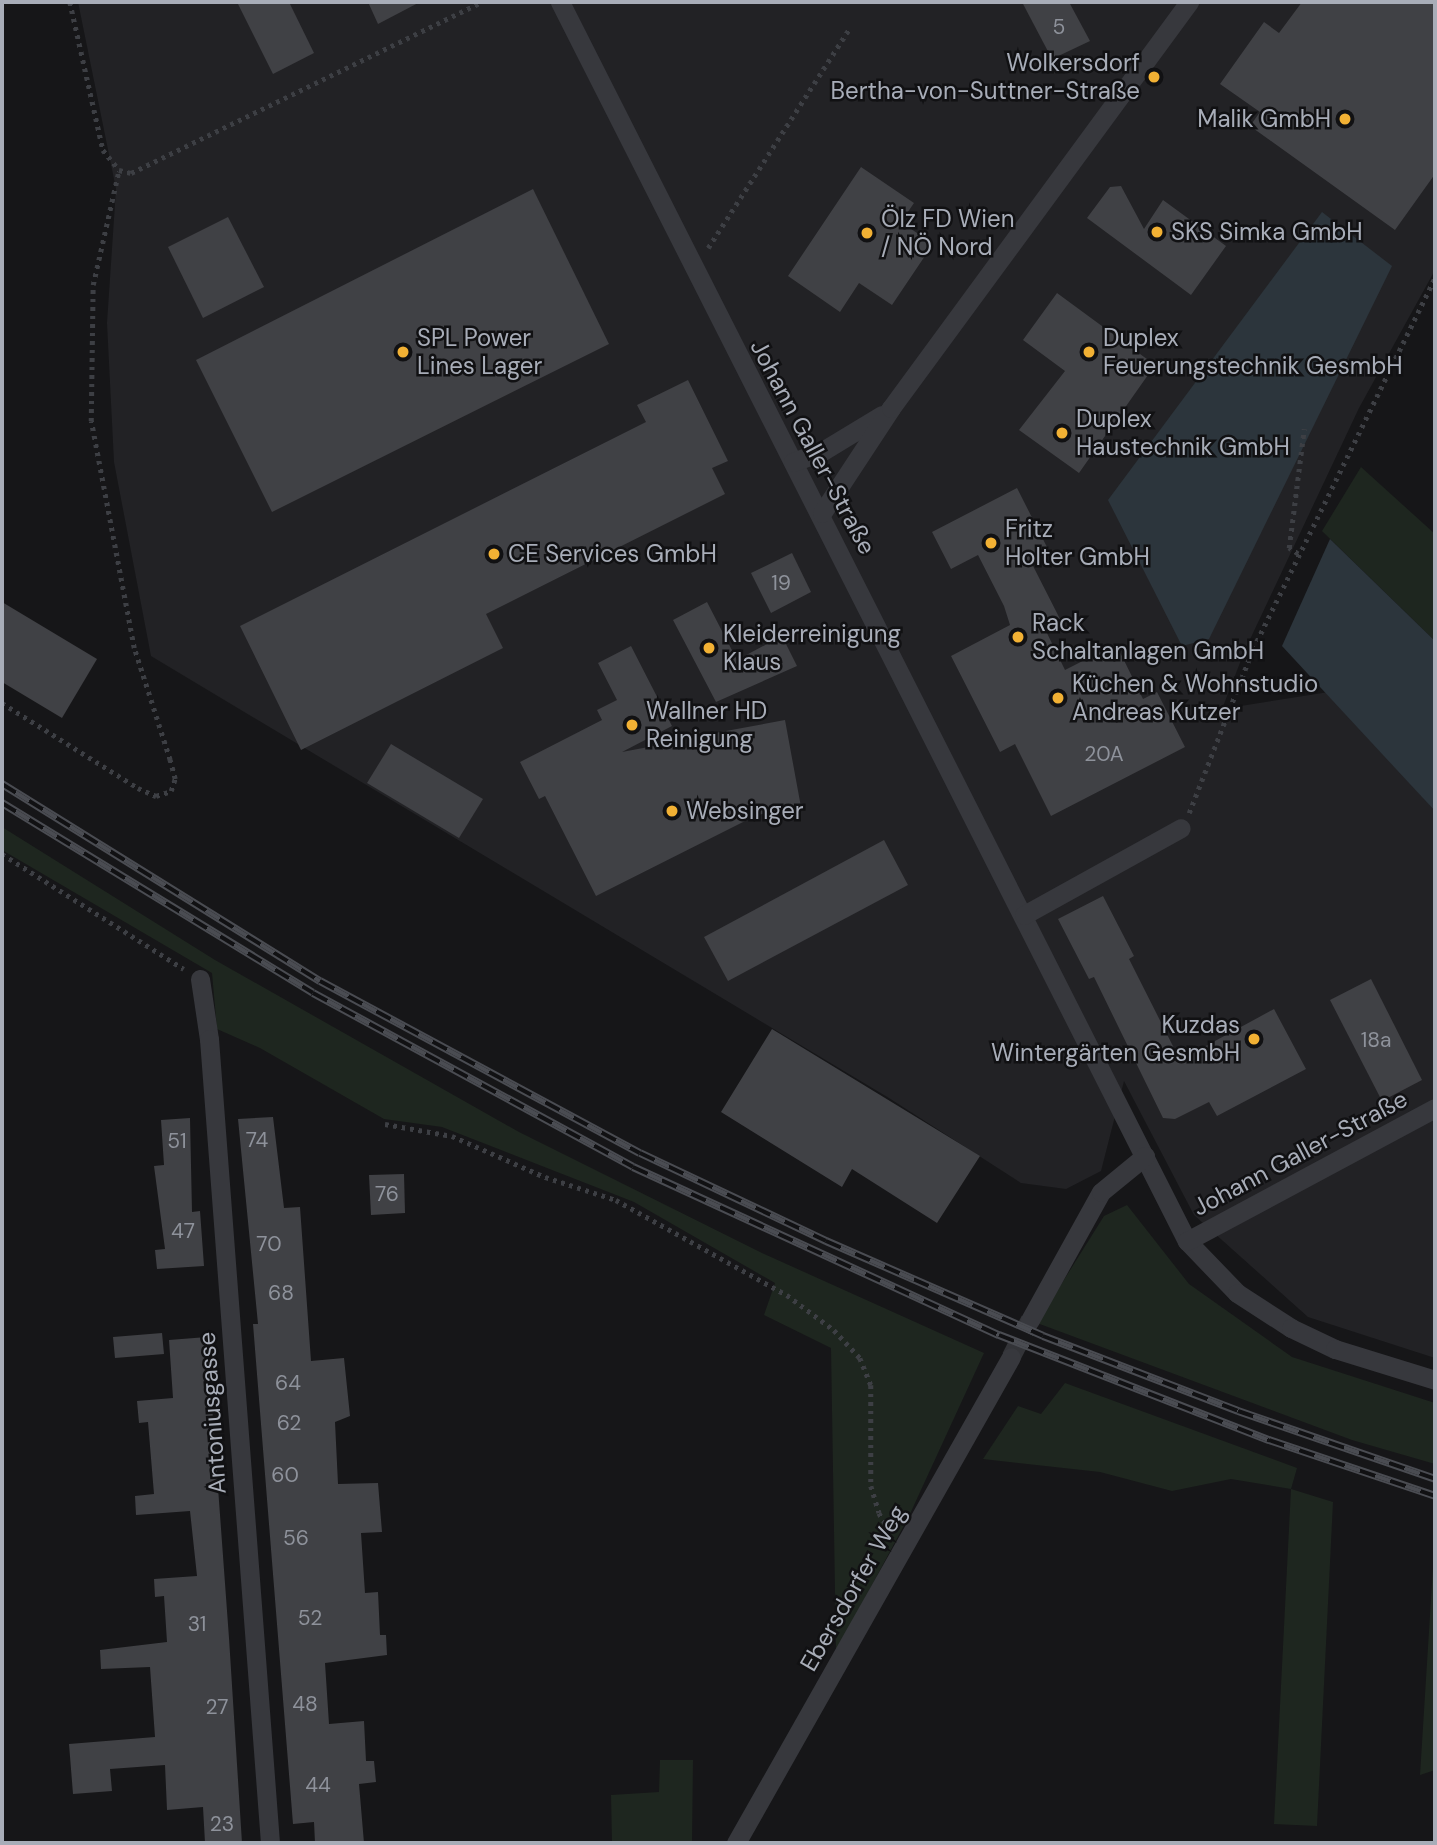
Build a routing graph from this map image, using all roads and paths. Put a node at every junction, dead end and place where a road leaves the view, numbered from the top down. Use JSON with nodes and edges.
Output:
{"nodes":[{"id":1,"x":70,"y":2,"type":"edge"},
{"id":2,"x":481,"y":2,"type":"edge"},
{"id":3,"x":560,"y":2,"type":"edge"},
{"id":4,"x":1188,"y":2,"type":"edge"},
{"id":5,"x":850,"y":28,"type":"dead end"},
{"id":6,"x":119,"y":170,"type":"junction"},
{"id":7,"x":695,"y":271,"type":"junction"},
{"id":8,"x":1435,"y":277,"type":"edge"},
{"id":9,"x":891,"y":408,"type":"junction"},
{"id":10,"x":1304,"y":429,"type":"dead end"},
{"id":11,"x":793,"y":462,"type":"junction"},
{"id":12,"x":822,"y":513,"type":"junction"},
{"id":13,"x":1298,"y":554,"type":"junction"},
{"id":14,"x":2,"y":703,"type":"edge"},
{"id":15,"x":1181,"y":828,"type":"joint"},
{"id":16,"x":2,"y":855,"type":"edge"},
{"id":17,"x":1024,"y":915,"type":"junction"},
{"id":18,"x":200,"y":979,"type":"joint"},
{"id":19,"x":1435,"y":1108,"type":"edge"},
{"id":20,"x":385,"y":1124,"type":"dead end"},
{"id":21,"x":1145,"y":1156,"type":"junction"},
{"id":22,"x":1187,"y":1241,"type":"junction"},
{"id":23,"x":1030,"y":1320,"type":"tunnel mouth"},
{"id":24,"x":1012,"y":1357,"type":"tunnel mouth"},
{"id":25,"x":1435,"y":1380,"type":"edge"},
{"id":26,"x":903,"y":1550,"type":"junction"},
{"id":27,"x":270,"y":1843,"type":"edge"},
{"id":28,"x":736,"y":1843,"type":"edge"}],
"edges":[{"from":1,"to":6,"type":"path"},
{"from":2,"to":6,"type":"path"},
{"from":3,"to":7,"type":"street","name":"Johann Galler-Straße"},
{"from":4,"to":9,"type":"street"},
{"from":5,"to":7,"type":"path"},
{"from":6,"to":14,"type":"path"},
{"from":7,"to":11,"type":"street","name":"Johann Galler-Straße"},
{"from":8,"to":13,"type":"path"},
{"from":9,"to":11,"type":"street"},
{"from":9,"to":12,"type":"street"},
{"from":10,"to":13,"type":"path"},
{"from":11,"to":12,"type":"street","name":"Johann Galler-Straße"},
{"from":12,"to":17,"type":"street","name":"Johann Galler-Straße"},
{"from":13,"to":15,"type":"path"},
{"from":15,"to":17,"type":"street"},
{"from":16,"to":18,"type":"path"},
{"from":17,"to":21,"type":"street","name":"Johann Galler-Straße"},
{"from":18,"to":27,"type":"street","name":"Antoniusgasse"},
{"from":19,"to":22,"type":"street","name":"Johann Galler-Straße"},
{"from":20,"to":26,"type":"path"},
{"from":21,"to":22,"type":"street","name":"Johann Galler-Straße"},
{"from":21,"to":23,"type":"street"},
{"from":22,"to":25,"type":"street","name":"Johann Galler-Straße"},
{"from":24,"to":26,"type":"street","name":"Ebersdorfer Weg"},
{"from":26,"to":28,"type":"street","name":"Ebersdorfer Weg"}]}
